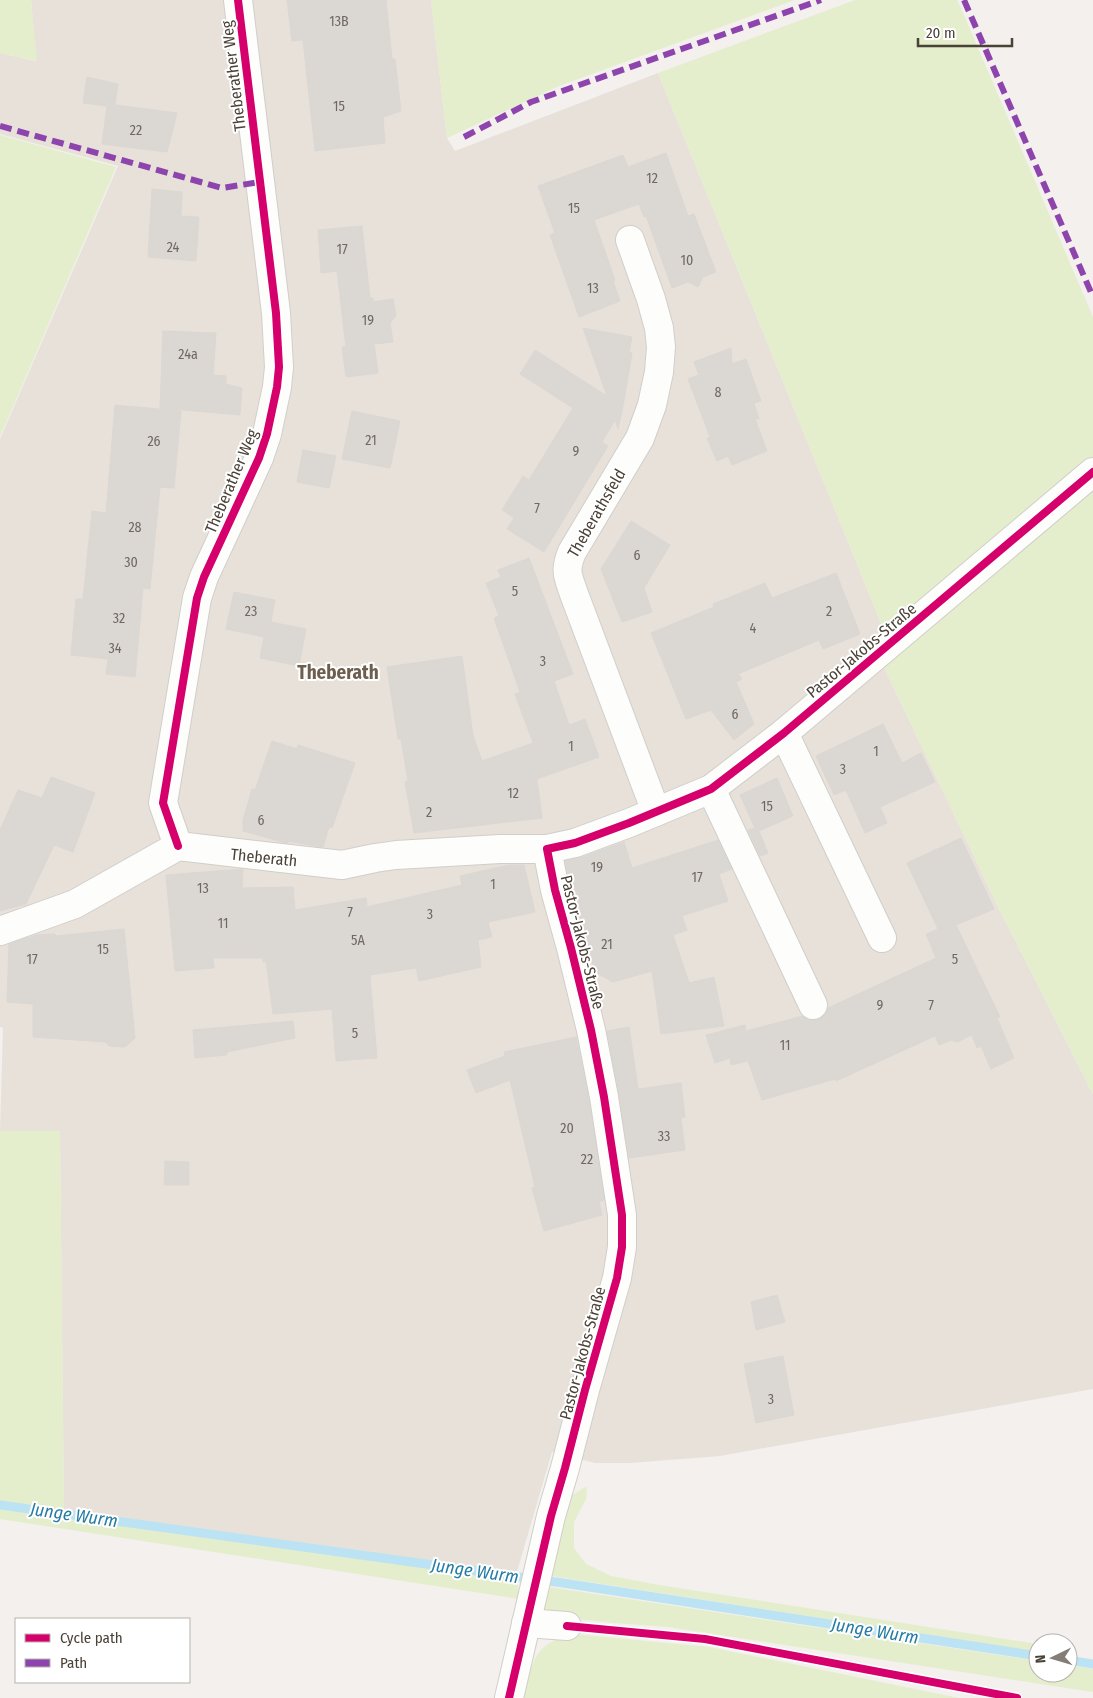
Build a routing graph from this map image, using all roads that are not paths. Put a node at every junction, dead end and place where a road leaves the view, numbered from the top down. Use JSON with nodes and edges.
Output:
{"nodes":[{"id":1,"x":238,"y":0,"type":"edge"},
{"id":2,"x":630,"y":240,"type":"dead end"},
{"id":3,"x":1093,"y":472,"type":"edge"},
{"id":4,"x":784,"y":733,"type":"junction"},
{"id":5,"x":711,"y":789,"type":"junction"},
{"id":6,"x":656,"y":812,"type":"junction"},
{"id":7,"x":178,"y":846,"type":"junction"},
{"id":8,"x":546,"y":849,"type":"junction"},
{"id":9,"x":0,"y":931,"type":"edge"},
{"id":10,"x":882,"y":938,"type":"dead end"},
{"id":11,"x":813,"y":1005,"type":"dead end"},
{"id":12,"x":529,"y":1611,"type":"junction"},
{"id":13,"x":567,"y":1626,"type":"dead end"},
{"id":14,"x":509,"y":1698,"type":"edge"}],
"edges":[{"from":1,"to":7,"type":"street","name":"Theberather Weg"},
{"from":2,"to":6,"type":"street","name":"Theberathsfeld"},
{"from":3,"to":4,"type":"street","name":"Pastor-Jakobs-Straße"},
{"from":4,"to":5,"type":"street","name":"Pastor-Jakobs-Straße"},
{"from":4,"to":10,"type":"street"},
{"from":5,"to":6,"type":"street","name":"Pastor-Jakobs-Straße"},
{"from":5,"to":11,"type":"street"},
{"from":6,"to":8,"type":"street","name":"Pastor-Jakobs-Straße"},
{"from":7,"to":8,"type":"street","name":"Theberath"},
{"from":7,"to":9,"type":"street"},
{"from":8,"to":12,"type":"street","name":"Pastor-Jakobs-Straße"},
{"from":12,"to":13,"type":"street"},
{"from":12,"to":14,"type":"street","name":"Pastor-Jakobs-Straße"}]}
